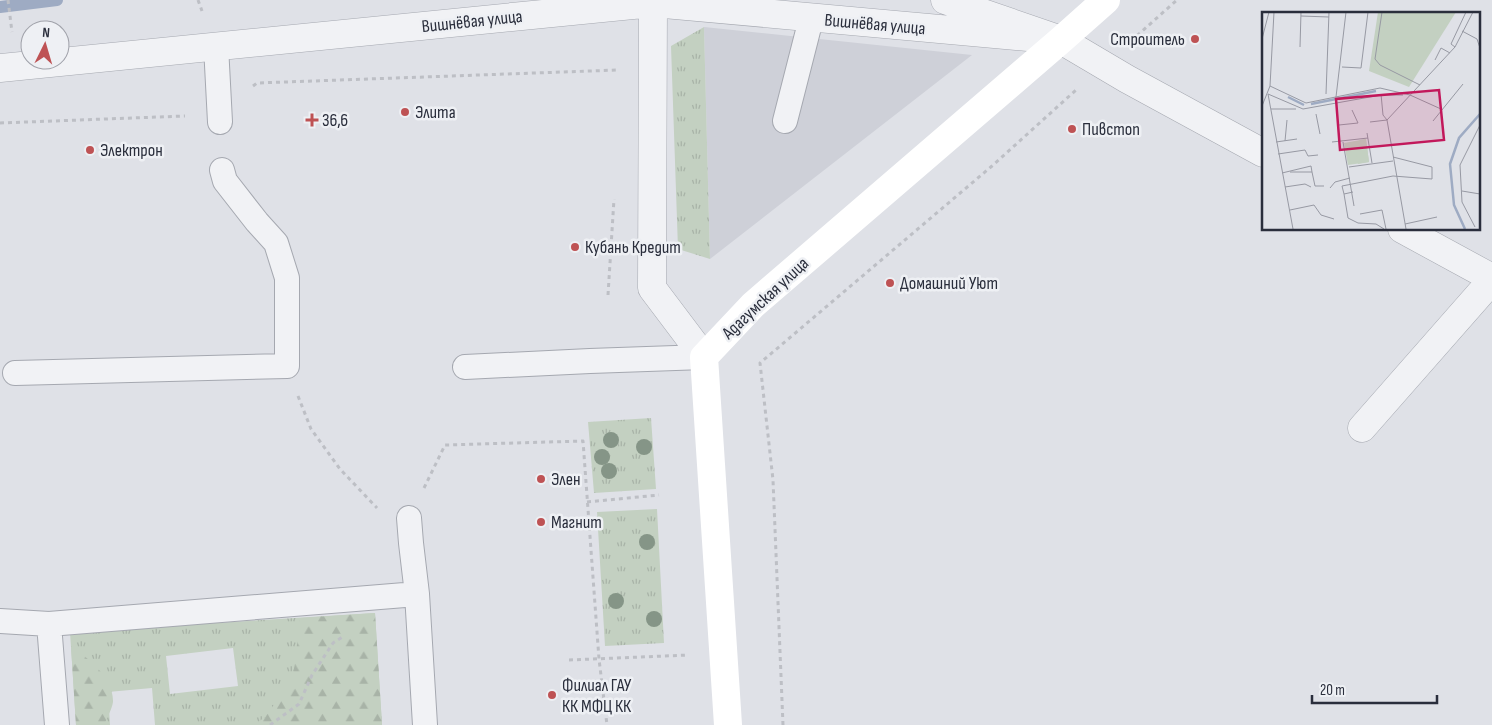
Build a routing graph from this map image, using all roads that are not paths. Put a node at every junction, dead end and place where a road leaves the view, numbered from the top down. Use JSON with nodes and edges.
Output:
{"nodes":[{"id":1,"x":945,"y":0,"type":"edge"},
{"id":2,"x":1106,"y":0,"type":"edge"},
{"id":3,"x":653,"y":2,"type":"edge"},
{"id":4,"x":811,"y":19,"type":"junction"},
{"id":5,"x":1061,"y":40,"type":"junction"},
{"id":6,"x":216,"y":46,"type":"junction"},
{"id":7,"x":0,"y":68,"type":"edge"},
{"id":8,"x":220,"y":118,"type":"road end"},
{"id":9,"x":785,"y":121,"type":"dead end"},
{"id":10,"x":1262,"y":152,"type":"edge"},
{"id":11,"x":222,"y":170,"type":"dead end"},
{"id":12,"x":1404,"y":230,"type":"edge"},
{"id":13,"x":1492,"y":279,"type":"edge"},
{"id":14,"x":704,"y":358,"type":"junction"},
{"id":15,"x":464,"y":367,"type":"dead end"},
{"id":16,"x":15,"y":373,"type":"dead end"},
{"id":17,"x":1362,"y":428,"type":"dead end"},
{"id":18,"x":409,"y":518,"type":"road end"},
{"id":19,"x":417,"y":594,"type":"junction"},
{"id":20,"x":0,"y":621,"type":"edge"},
{"id":21,"x":48,"y":624,"type":"junction"},
{"id":22,"x":57,"y":725,"type":"edge"},
{"id":23,"x":425,"y":725,"type":"edge"},
{"id":24,"x":728,"y":725,"type":"edge"}],
"edges":[{"from":1,"to":5,"type":"street","name":"Вишнёвая улица"},
{"from":2,"to":5,"type":"main road","name":"Адагумская улица"},
{"from":3,"to":4,"type":"street","name":"Вишнёвая улица"},
{"from":3,"to":6,"type":"street","name":"Вишнёвая улица"},
{"from":3,"to":14,"type":"street"},
{"from":4,"to":5,"type":"street","name":"Вишнёвая улица"},
{"from":4,"to":9,"type":"lane"},
{"from":5,"to":10,"type":"street"},
{"from":5,"to":14,"type":"main road","name":"Адагумская улица"},
{"from":6,"to":7,"type":"street","name":"Вишнёвая улица"},
{"from":6,"to":8,"type":"lane"},
{"from":11,"to":16,"type":"lane"},
{"from":12,"to":13,"type":"street"},
{"from":13,"to":17,"type":"street"},
{"from":14,"to":15,"type":"lane"},
{"from":14,"to":24,"type":"main road"},
{"from":18,"to":19,"type":"lane"},
{"from":19,"to":21,"type":"lane"},
{"from":19,"to":23,"type":"lane"},
{"from":20,"to":21,"type":"lane"},
{"from":21,"to":22,"type":"lane"}]}
